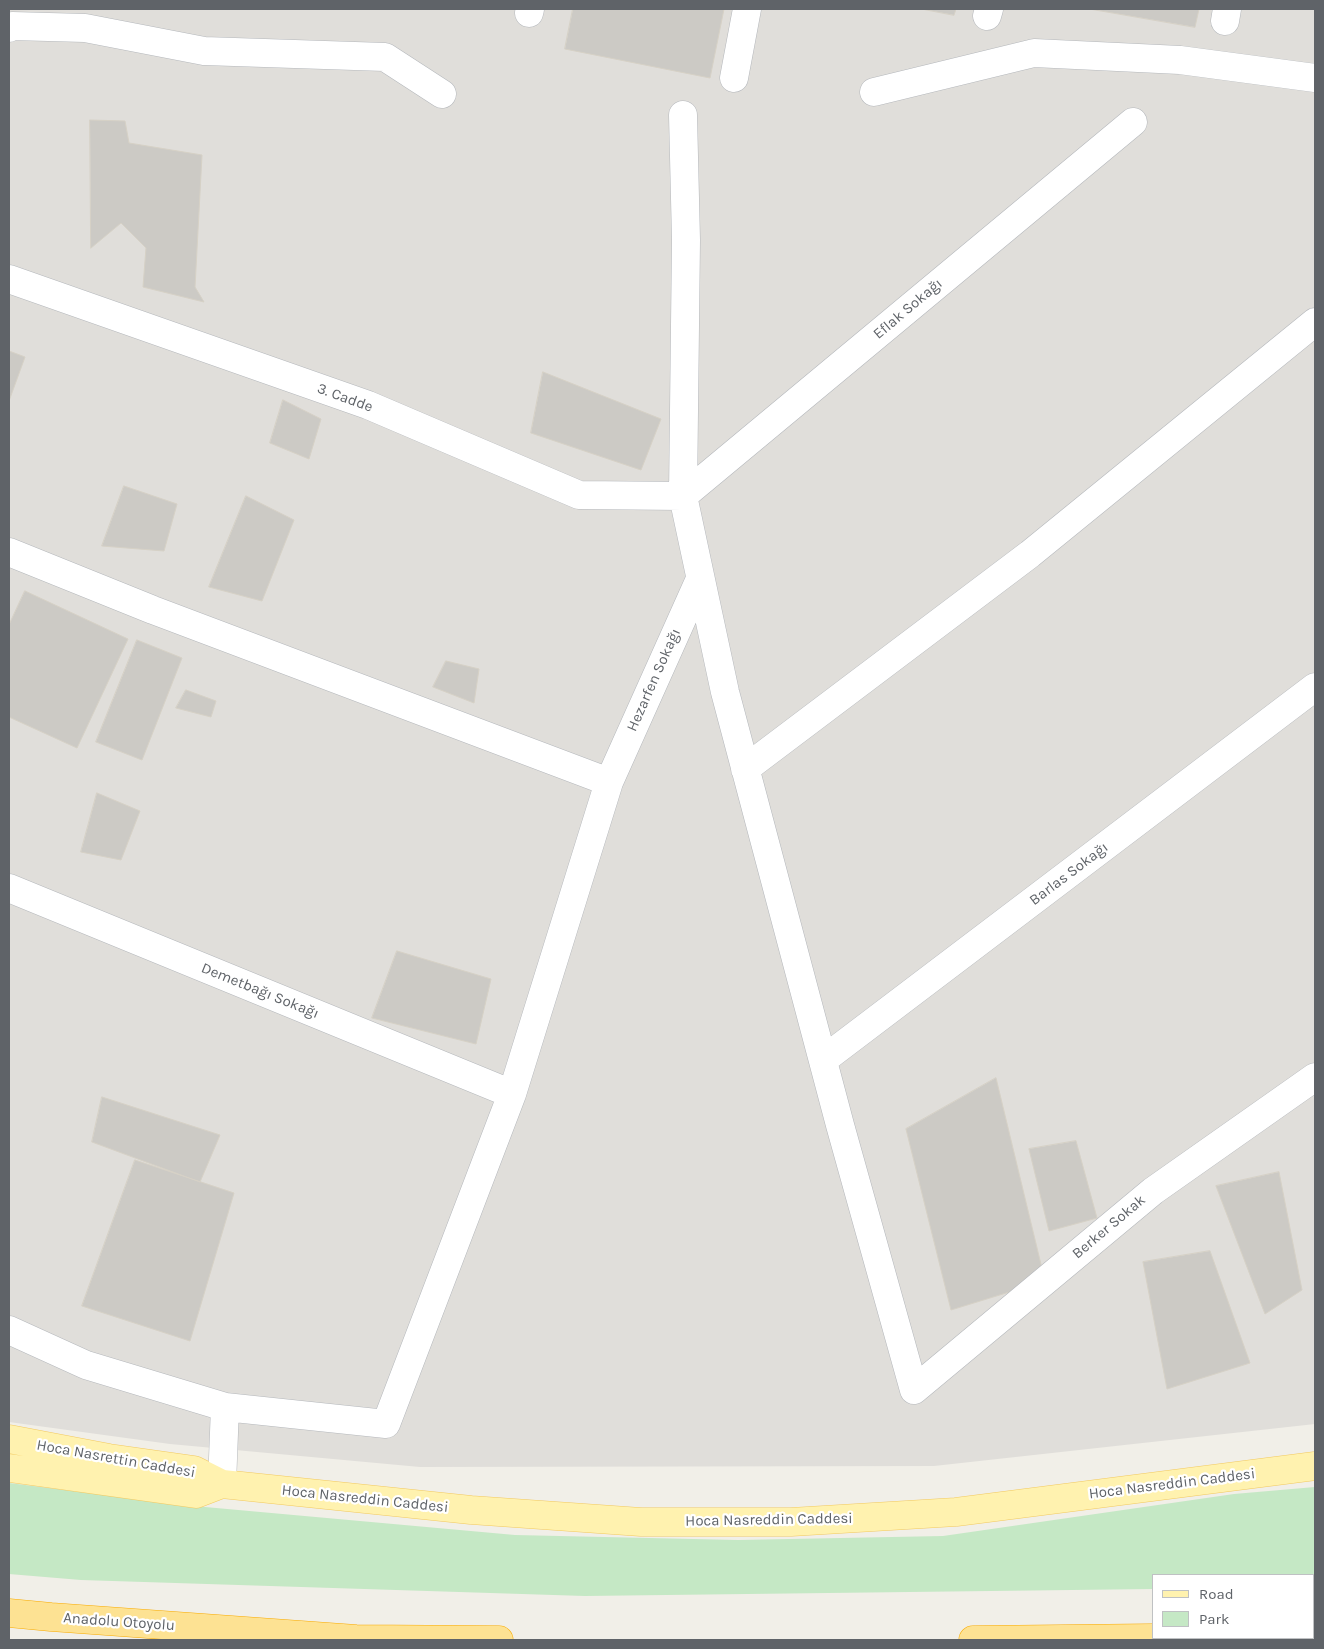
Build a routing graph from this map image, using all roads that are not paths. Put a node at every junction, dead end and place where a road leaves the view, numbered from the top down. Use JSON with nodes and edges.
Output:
{"nodes":[{"id":1,"x":747,"y":9,"type":"edge"},
{"id":2,"x":9,"y":28,"type":"edge"},
{"id":3,"x":734,"y":78,"type":"dead end"},
{"id":4,"x":1315,"y":78,"type":"edge"},
{"id":5,"x":874,"y":92,"type":"dead end"},
{"id":6,"x":442,"y":94,"type":"dead end"},
{"id":7,"x":683,"y":116,"type":"dead end"},
{"id":8,"x":1133,"y":122,"type":"dead end"},
{"id":9,"x":9,"y":279,"type":"edge"},
{"id":10,"x":1315,"y":322,"type":"edge"},
{"id":11,"x":683,"y":496,"type":"junction"},
{"id":12,"x":9,"y":552,"type":"edge"},
{"id":13,"x":700,"y":579,"type":"junction"},
{"id":14,"x":1315,"y":687,"type":"edge"},
{"id":15,"x":745,"y":769,"type":"junction"},
{"id":16,"x":609,"y":782,"type":"junction"},
{"id":17,"x":9,"y":888,"type":"edge"},
{"id":18,"x":823,"y":1060,"type":"junction"},
{"id":19,"x":1315,"y":1077,"type":"edge"},
{"id":20,"x":512,"y":1094,"type":"junction"},
{"id":21,"x":9,"y":1330,"type":"edge"},
{"id":22,"x":225,"y":1407,"type":"junction"},
{"id":23,"x":9,"y":1439,"type":"edge"},
{"id":24,"x":1315,"y":1466,"type":"edge"},
{"id":25,"x":9,"y":1468,"type":"edge"},
{"id":26,"x":222,"y":1484,"type":"junction"},
{"id":27,"x":9,"y":1613,"type":"edge"},
{"id":28,"x":1152,"y":1638,"type":"edge"},
{"id":29,"x":499,"y":1640,"type":"edge"},
{"id":30,"x":974,"y":1640,"type":"edge"}],
"edges":[{"from":1,"to":3,"type":"street"},
{"from":2,"to":6,"type":"street"},
{"from":4,"to":5,"type":"street"},
{"from":7,"to":11,"type":"street"},
{"from":8,"to":11,"type":"street","name":"Eflak Sokağı"},
{"from":9,"to":11,"type":"street","name":"3. Cadde"},
{"from":10,"to":15,"type":"street"},
{"from":11,"to":13,"type":"street"},
{"from":12,"to":16,"type":"street"},
{"from":13,"to":15,"type":"street"},
{"from":13,"to":16,"type":"street","name":"Hezarfen Sokağı"},
{"from":14,"to":18,"type":"street","name":"Barlas Sokağı"},
{"from":15,"to":18,"type":"street"},
{"from":16,"to":20,"type":"street","name":"Hezarfen Sokağı"},
{"from":17,"to":20,"type":"street","name":"Demetbağı Sokağı"},
{"from":18,"to":19,"type":"street","name":"Berker Sokak"},
{"from":20,"to":22,"type":"street","name":"Hezarfen Sokağı"},
{"from":21,"to":22,"type":"street"},
{"from":22,"to":26,"type":"street"},
{"from":23,"to":26,"type":"main road","name":"Hoca Nasrettin Caddesi"},
{"from":24,"to":26,"type":"main road","name":"Hoca Nasreddin Caddesi"},
{"from":25,"to":26,"type":"main road","name":"Hoca Nasrettin Caddesi"},
{"from":27,"to":29,"type":"highway","name":"Anadolu Otoyolu"},
{"from":28,"to":30,"type":"highway"}]}
